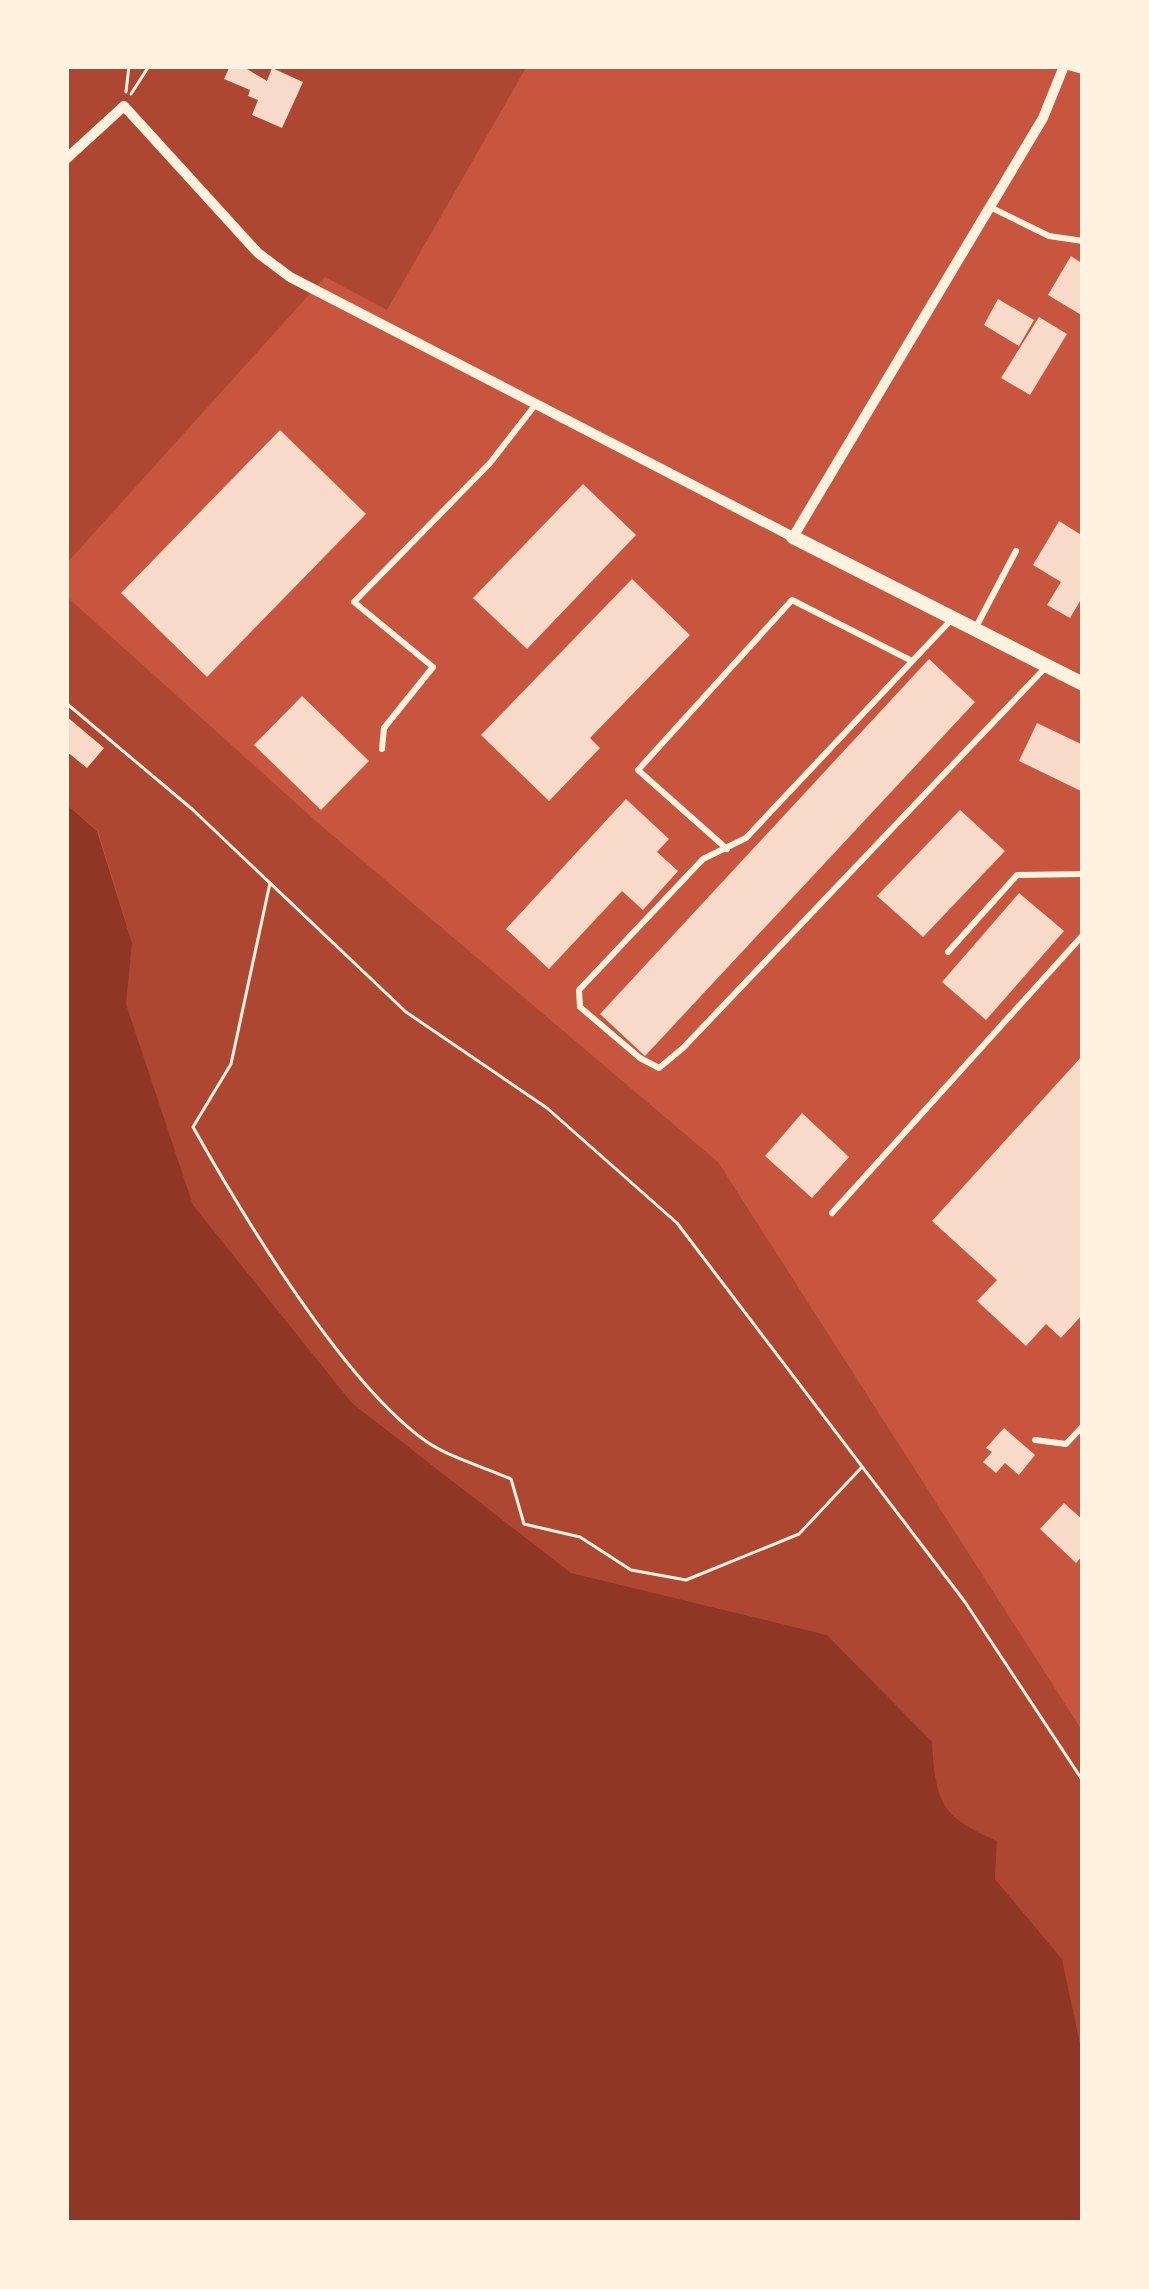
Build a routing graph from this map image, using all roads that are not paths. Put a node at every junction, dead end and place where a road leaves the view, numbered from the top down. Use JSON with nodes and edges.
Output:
{"nodes":[{"id":1,"x":1064,"y":66,"type":"edge"},
{"id":2,"x":1083,"y":71,"type":"edge"},
{"id":3,"x":66,"y":159,"type":"edge"},
{"id":4,"x":989,"y":206,"type":"junction"},
{"id":5,"x":1083,"y":242,"type":"edge"},
{"id":6,"x":536,"y":404,"type":"junction"},
{"id":7,"x":793,"y":537,"type":"junction"},
{"id":8,"x":1016,"y":551,"type":"dead end"},
{"id":9,"x":951,"y":620,"type":"junction"},
{"id":10,"x":974,"y":632,"type":"junction"},
{"id":11,"x":913,"y":662,"type":"junction"},
{"id":12,"x":1046,"y":667,"type":"junction"},
{"id":13,"x":1083,"y":684,"type":"edge"},
{"id":14,"x":382,"y":749,"type":"dead end"},
{"id":15,"x":727,"y":849,"type":"junction"},
{"id":16,"x":1083,"y":874,"type":"edge"},
{"id":17,"x":1083,"y":935,"type":"edge"},
{"id":18,"x":948,"y":952,"type":"dead end"},
{"id":19,"x":832,"y":1213,"type":"dead end"},
{"id":20,"x":1083,"y":1426,"type":"edge"},
{"id":21,"x":1035,"y":1439,"type":"dead end"}],
"edges":[{"from":1,"to":2,"type":"lane"},
{"from":1,"to":4,"type":"street"},
{"from":3,"to":6,"type":"street"},
{"from":4,"to":5,"type":"lane"},
{"from":4,"to":7,"type":"street"},
{"from":6,"to":7,"type":"street"},
{"from":6,"to":14,"type":"lane"},
{"from":7,"to":9,"type":"street"},
{"from":8,"to":10,"type":"lane"},
{"from":9,"to":10,"type":"street"},
{"from":9,"to":11,"type":"lane"},
{"from":10,"to":12,"type":"street"},
{"from":11,"to":15,"type":"lane"},
{"from":11,"to":15,"type":"lane"},
{"from":12,"to":13,"type":"street"},
{"from":12,"to":15,"type":"lane"},
{"from":16,"to":18,"type":"lane"},
{"from":17,"to":19,"type":"lane"},
{"from":20,"to":21,"type":"lane"}]}
